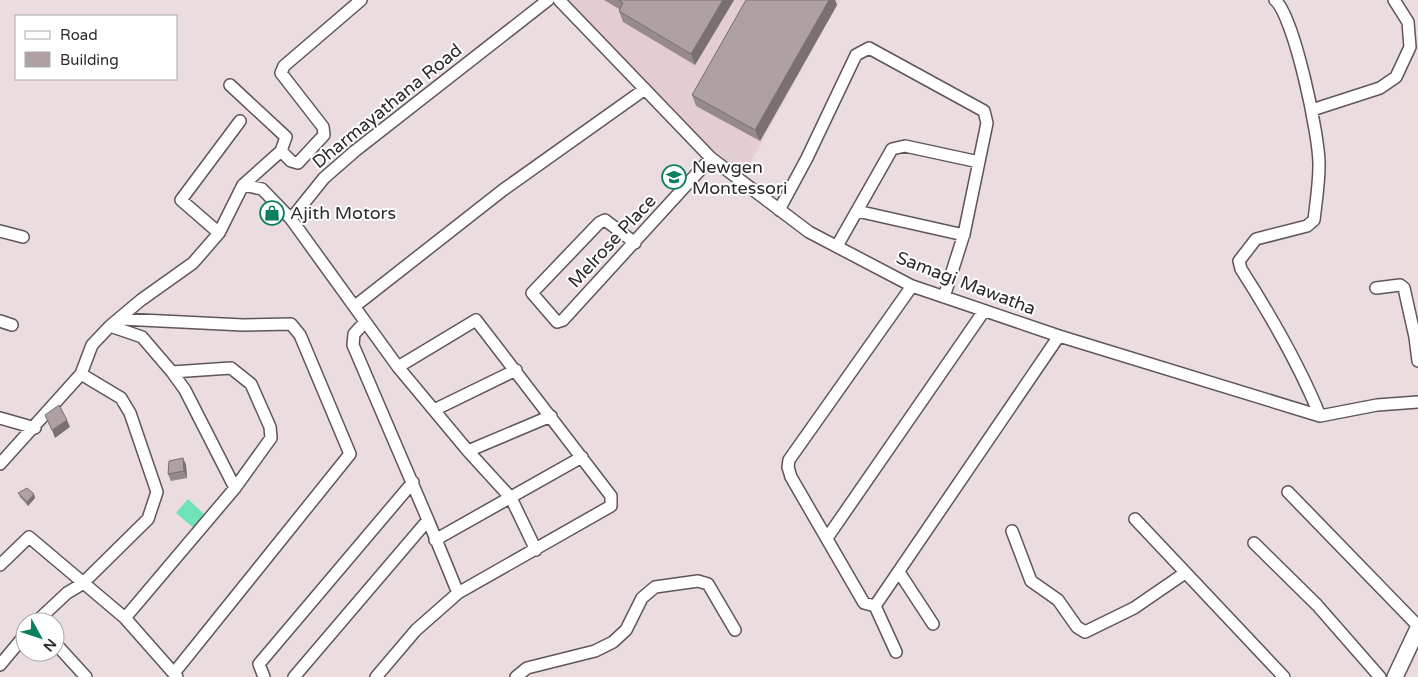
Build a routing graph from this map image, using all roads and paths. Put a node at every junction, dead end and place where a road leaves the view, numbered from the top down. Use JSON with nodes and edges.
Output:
{"nodes":[{"id":1,"x":361,"y":0,"type":"edge"},
{"id":2,"x":548,"y":0,"type":"edge"},
{"id":3,"x":559,"y":0,"type":"edge"},
{"id":4,"x":1275,"y":0,"type":"edge"},
{"id":5,"x":1394,"y":0,"type":"edge"},
{"id":6,"x":230,"y":85,"type":"dead end"},
{"id":7,"x":645,"y":89,"type":"junction"},
{"id":8,"x":1312,"y":110,"type":"junction"},
{"id":9,"x":240,"y":121,"type":"dead end"},
{"id":10,"x":281,"y":151,"type":"junction"},
{"id":11,"x":711,"y":158,"type":"junction"},
{"id":12,"x":979,"y":162,"type":"junction"},
{"id":13,"x":244,"y":185,"type":"junction"},
{"id":14,"x":779,"y":210,"type":"junction"},
{"id":15,"x":857,"y":211,"type":"junction"},
{"id":16,"x":291,"y":219,"type":"junction"},
{"id":17,"x":0,"y":232,"type":"edge"},
{"id":18,"x":219,"y":234,"type":"junction"},
{"id":19,"x":964,"y":235,"type":"junction"},
{"id":20,"x":23,"y":237,"type":"dead end"},
{"id":21,"x":635,"y":243,"type":"junction"},
{"id":22,"x":837,"y":246,"type":"junction"},
{"id":23,"x":912,"y":286,"type":"junction"},
{"id":24,"x":1376,"y":288,"type":"dead end"},
{"id":25,"x":944,"y":297,"type":"junction"},
{"id":26,"x":355,"y":306,"type":"junction"},
{"id":27,"x":984,"y":311,"type":"junction"},
{"id":28,"x":121,"y":319,"type":"junction"},
{"id":29,"x":0,"y":321,"type":"edge"},
{"id":30,"x":364,"y":323,"type":"junction"},
{"id":31,"x":12,"y":325,"type":"dead end"},
{"id":32,"x":110,"y":326,"type":"junction"},
{"id":33,"x":1058,"y":336,"type":"junction"},
{"id":34,"x":1418,"y":361,"type":"edge"},
{"id":35,"x":398,"y":367,"type":"junction"},
{"id":36,"x":516,"y":370,"type":"junction"},
{"id":37,"x":172,"y":372,"type":"junction"},
{"id":38,"x":81,"y":374,"type":"junction"},
{"id":39,"x":1418,"y":402,"type":"edge"},
{"id":40,"x":434,"y":410,"type":"junction"},
{"id":41,"x":551,"y":416,"type":"junction"},
{"id":42,"x":1320,"y":416,"type":"junction"},
{"id":43,"x":0,"y":418,"type":"edge"},
{"id":44,"x":35,"y":428,"type":"junction"},
{"id":45,"x":468,"y":451,"type":"junction"},
{"id":46,"x":582,"y":457,"type":"junction"},
{"id":47,"x":0,"y":464,"type":"edge"},
{"id":48,"x":413,"y":482,"type":"junction"},
{"id":49,"x":235,"y":488,"type":"junction"},
{"id":50,"x":1288,"y":492,"type":"dead end"},
{"id":51,"x":511,"y":498,"type":"junction"},
{"id":52,"x":1135,"y":519,"type":"dead end"},
{"id":53,"x":428,"y":520,"type":"junction"},
{"id":54,"x":1012,"y":531,"type":"dead end"},
{"id":55,"x":826,"y":538,"type":"junction"},
{"id":56,"x":435,"y":540,"type":"junction"},
{"id":57,"x":1254,"y":543,"type":"dead end"},
{"id":58,"x":536,"y":550,"type":"junction"},
{"id":59,"x":0,"y":564,"type":"edge"},
{"id":60,"x":899,"y":572,"type":"junction"},
{"id":61,"x":1184,"y":574,"type":"junction"},
{"id":62,"x":82,"y":584,"type":"junction"},
{"id":63,"x":458,"y":593,"type":"junction"},
{"id":64,"x":874,"y":606,"type":"junction"},
{"id":65,"x":47,"y":612,"type":"edge"},
{"id":66,"x":125,"y":618,"type":"junction"},
{"id":67,"x":932,"y":624,"type":"dead end"},
{"id":68,"x":1418,"y":627,"type":"edge"},
{"id":69,"x":736,"y":630,"type":"dead end"},
{"id":70,"x":15,"y":647,"type":"edge"},
{"id":71,"x":896,"y":652,"type":"dead end"},
{"id":72,"x":65,"y":655,"type":"edge"},
{"id":73,"x":0,"y":665,"type":"edge"},
{"id":74,"x":176,"y":675,"type":"edge"},
{"id":75,"x":83,"y":676,"type":"edge"},
{"id":76,"x":264,"y":677,"type":"edge"},
{"id":77,"x":294,"y":677,"type":"edge"},
{"id":78,"x":376,"y":677,"type":"edge"},
{"id":79,"x":516,"y":677,"type":"edge"},
{"id":80,"x":1284,"y":677,"type":"edge"},
{"id":81,"x":1380,"y":677,"type":"edge"},
{"id":82,"x":1395,"y":677,"type":"edge"}],
"edges":[{"from":1,"to":10,"type":"street"},
{"from":2,"to":16,"type":"street","name":"Dharmayathana Road"},
{"from":3,"to":7,"type":"street","name":"Samagi Mawatha"},
{"from":4,"to":8,"type":"street"},
{"from":5,"to":8,"type":"street"},
{"from":6,"to":10,"type":"street"},
{"from":7,"to":11,"type":"street","name":"Samagi Mawatha"},
{"from":7,"to":26,"type":"street"},
{"from":8,"to":42,"type":"street"},
{"from":9,"to":18,"type":"street"},
{"from":10,"to":13,"type":"street"},
{"from":11,"to":14,"type":"street","name":"Samagi Mawatha"},
{"from":11,"to":21,"type":"street","name":"Melrose Place"},
{"from":12,"to":14,"type":"street"},
{"from":12,"to":15,"type":"street"},
{"from":12,"to":19,"type":"street"},
{"from":13,"to":16,"type":"street"},
{"from":13,"to":18,"type":"street"},
{"from":14,"to":22,"type":"street","name":"Samagi Mawatha"},
{"from":15,"to":19,"type":"street"},
{"from":15,"to":22,"type":"street"},
{"from":16,"to":26,"type":"street"},
{"from":17,"to":20,"type":"street"},
{"from":18,"to":28,"type":"street"},
{"from":19,"to":25,"type":"street"},
{"from":21,"to":21,"type":"street","name":"Melrose Place"},
{"from":22,"to":23,"type":"street","name":"Samagi Mawatha"},
{"from":23,"to":25,"type":"street","name":"Samagi Mawatha"},
{"from":23,"to":55,"type":"street"},
{"from":24,"to":34,"type":"street"},
{"from":25,"to":27,"type":"street","name":"Samagi Mawatha"},
{"from":26,"to":30,"type":"street"},
{"from":27,"to":33,"type":"street","name":"Samagi Mawatha"},
{"from":27,"to":55,"type":"street"},
{"from":28,"to":32,"type":"street"},
{"from":28,"to":74,"type":"street"},
{"from":29,"to":31,"type":"street"},
{"from":30,"to":35,"type":"street"},
{"from":30,"to":48,"type":"street"},
{"from":32,"to":37,"type":"street"},
{"from":32,"to":38,"type":"street"},
{"from":33,"to":42,"type":"street","name":"Samagi Mawatha"},
{"from":33,"to":60,"type":"street"},
{"from":35,"to":36,"type":"street"},
{"from":35,"to":40,"type":"street"},
{"from":36,"to":40,"type":"street"},
{"from":36,"to":41,"type":"street"},
{"from":37,"to":49,"type":"street"},
{"from":37,"to":49,"type":"street"},
{"from":38,"to":44,"type":"street"},
{"from":38,"to":62,"type":"street"},
{"from":39,"to":42,"type":"street","name":"Samagi Mawatha"},
{"from":40,"to":45,"type":"street"},
{"from":41,"to":45,"type":"street"},
{"from":41,"to":46,"type":"street"},
{"from":43,"to":44,"type":"street"},
{"from":44,"to":47,"type":"street"},
{"from":45,"to":51,"type":"street"},
{"from":46,"to":51,"type":"street"},
{"from":46,"to":58,"type":"street"},
{"from":48,"to":53,"type":"street"},
{"from":48,"to":76,"type":"street"},
{"from":49,"to":66,"type":"street"},
{"from":50,"to":68,"type":"street"},
{"from":51,"to":56,"type":"street"},
{"from":51,"to":58,"type":"street"},
{"from":52,"to":61,"type":"street"},
{"from":53,"to":56,"type":"street"},
{"from":53,"to":77,"type":"street"},
{"from":54,"to":61,"type":"street"},
{"from":55,"to":64,"type":"street"},
{"from":56,"to":63,"type":"street"},
{"from":57,"to":81,"type":"street"},
{"from":58,"to":63,"type":"street"},
{"from":59,"to":62,"type":"street"},
{"from":60,"to":64,"type":"street"},
{"from":60,"to":67,"type":"street"},
{"from":61,"to":80,"type":"street"},
{"from":62,"to":65,"type":"street"},
{"from":62,"to":66,"type":"street"},
{"from":63,"to":78,"type":"street"},
{"from":64,"to":71,"type":"street"},
{"from":66,"to":74,"type":"street"},
{"from":68,"to":82,"type":"main road"},
{"from":69,"to":79,"type":"street"},
{"from":70,"to":73,"type":"street"},
{"from":72,"to":75,"type":"street"}]}
